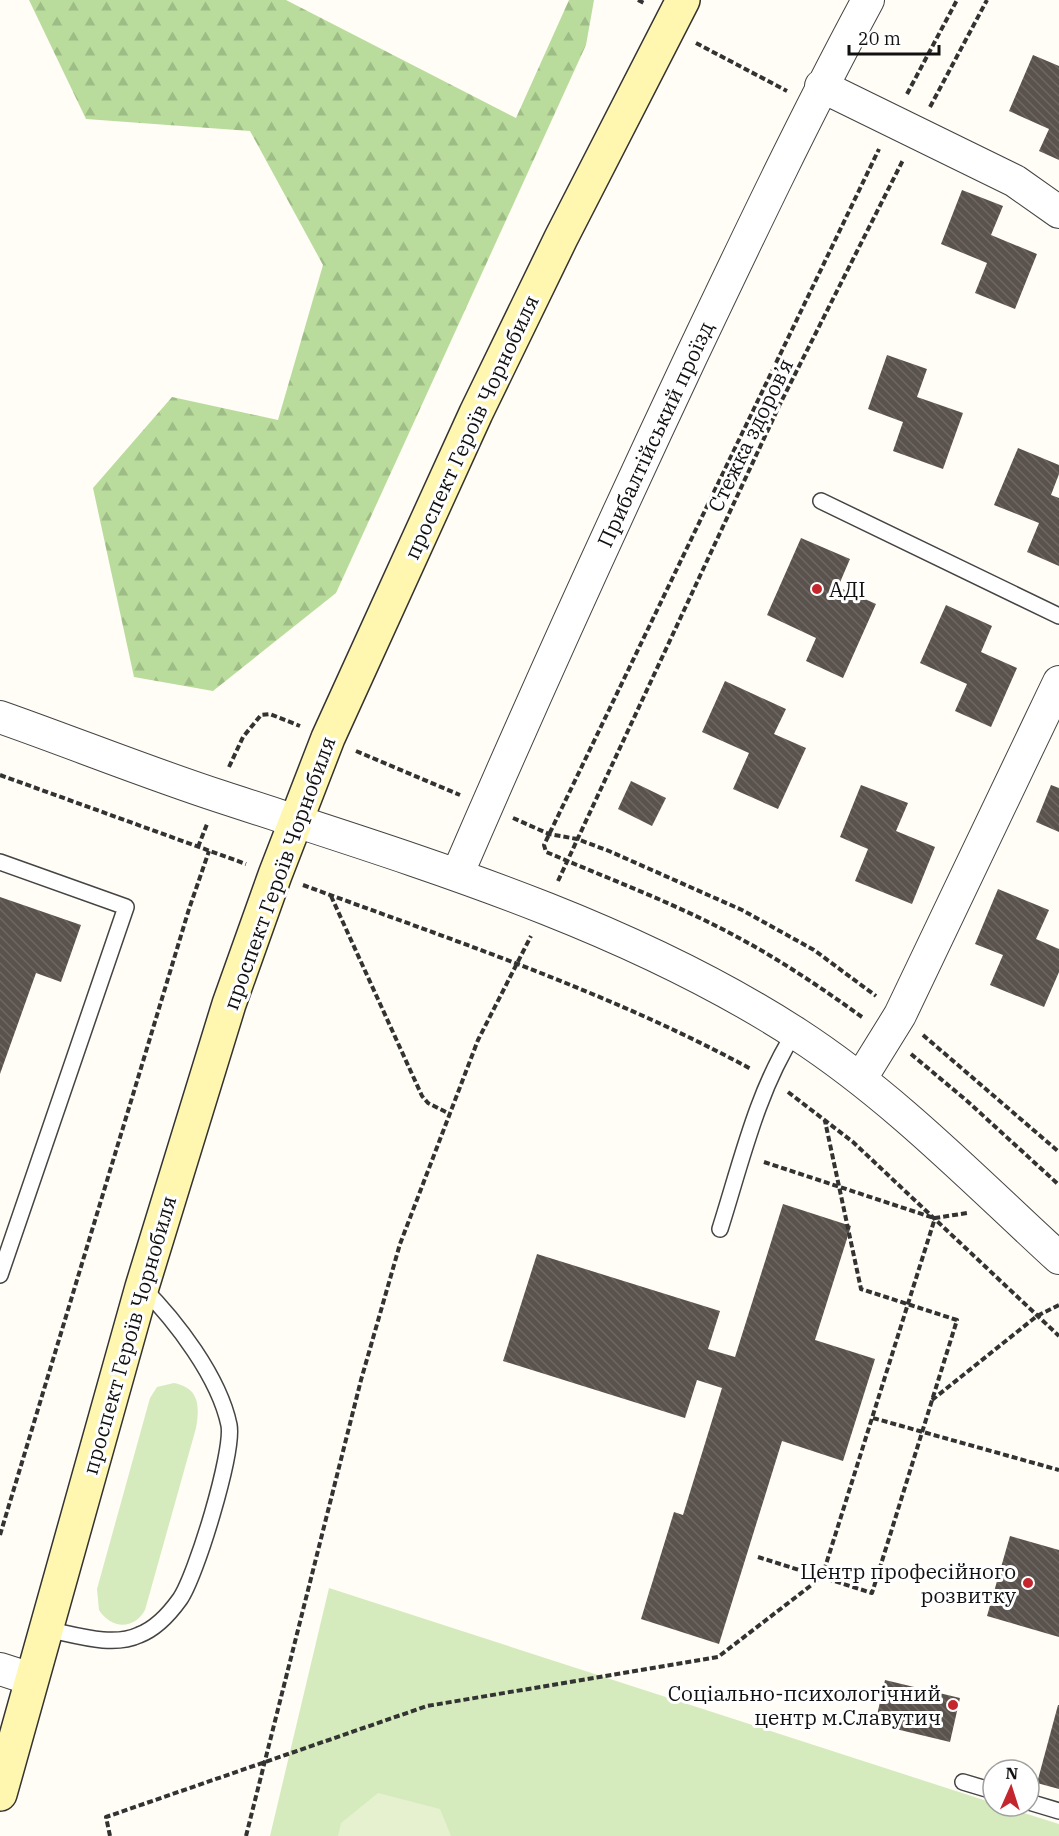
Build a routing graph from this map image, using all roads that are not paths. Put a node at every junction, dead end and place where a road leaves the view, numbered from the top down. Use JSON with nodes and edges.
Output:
{"nodes":[{"id":1,"x":683,"y":0,"type":"edge"},
{"id":2,"x":868,"y":0,"type":"edge"},
{"id":3,"x":817,"y":95,"type":"junction"},
{"id":4,"x":1059,"y":212,"type":"edge"},
{"id":5,"x":821,"y":501,"type":"dead end"},
{"id":6,"x":1059,"y":616,"type":"edge"},
{"id":7,"x":1059,"y":682,"type":"edge"},
{"id":8,"x":0,"y":717,"type":"edge"},
{"id":9,"x":296,"y":821,"type":"junction"},
{"id":10,"x":0,"y":862,"type":"edge"},
{"id":11,"x":457,"y":875,"type":"junction"},
{"id":12,"x":795,"y":1032,"type":"junction"},
{"id":13,"x":861,"y":1078,"type":"junction"},
{"id":14,"x":720,"y":1228,"type":"dead end"},
{"id":15,"x":1059,"y":1258,"type":"edge"},
{"id":16,"x":0,"y":1275,"type":"edge"},
{"id":17,"x":142,"y":1287,"type":"junction"},
{"id":18,"x":45,"y":1629,"type":"junction"},
{"id":19,"x":0,"y":1669,"type":"edge"},
{"id":20,"x":31,"y":1679,"type":"junction"},
{"id":21,"x":963,"y":1782,"type":"dead end"},
{"id":22,"x":981,"y":1787,"type":"edge"},
{"id":23,"x":0,"y":1794,"type":"edge"},
{"id":24,"x":1041,"y":1806,"type":"edge"},
{"id":25,"x":1059,"y":1811,"type":"edge"}],
"edges":[{"from":1,"to":9,"type":"street","name":"проспект Героїв Чорнобиля"},
{"from":2,"to":3,"type":"street","name":"Прибалтійський проїзд"},
{"from":3,"to":4,"type":"street"},
{"from":3,"to":11,"type":"street","name":"Прибалтійський проїзд"},
{"from":5,"to":6,"type":"lane"},
{"from":7,"to":13,"type":"street"},
{"from":8,"to":9,"type":"street"},
{"from":9,"to":11,"type":"street"},
{"from":9,"to":17,"type":"street","name":"проспект Героїв Чорнобиля"},
{"from":10,"to":16,"type":"lane"},
{"from":11,"to":12,"type":"street"},
{"from":12,"to":13,"type":"street"},
{"from":12,"to":14,"type":"lane"},
{"from":13,"to":15,"type":"street"},
{"from":17,"to":18,"type":"street","name":"проспект Героїв Чорнобиля"},
{"from":17,"to":18,"type":"lane"},
{"from":18,"to":20,"type":"street","name":"проспект Героїв Чорнобиля"},
{"from":19,"to":20,"type":"street"},
{"from":20,"to":23,"type":"street","name":"проспект Героїв Чорнобиля"},
{"from":21,"to":22,"type":"lane"},
{"from":24,"to":25,"type":"lane"}]}
